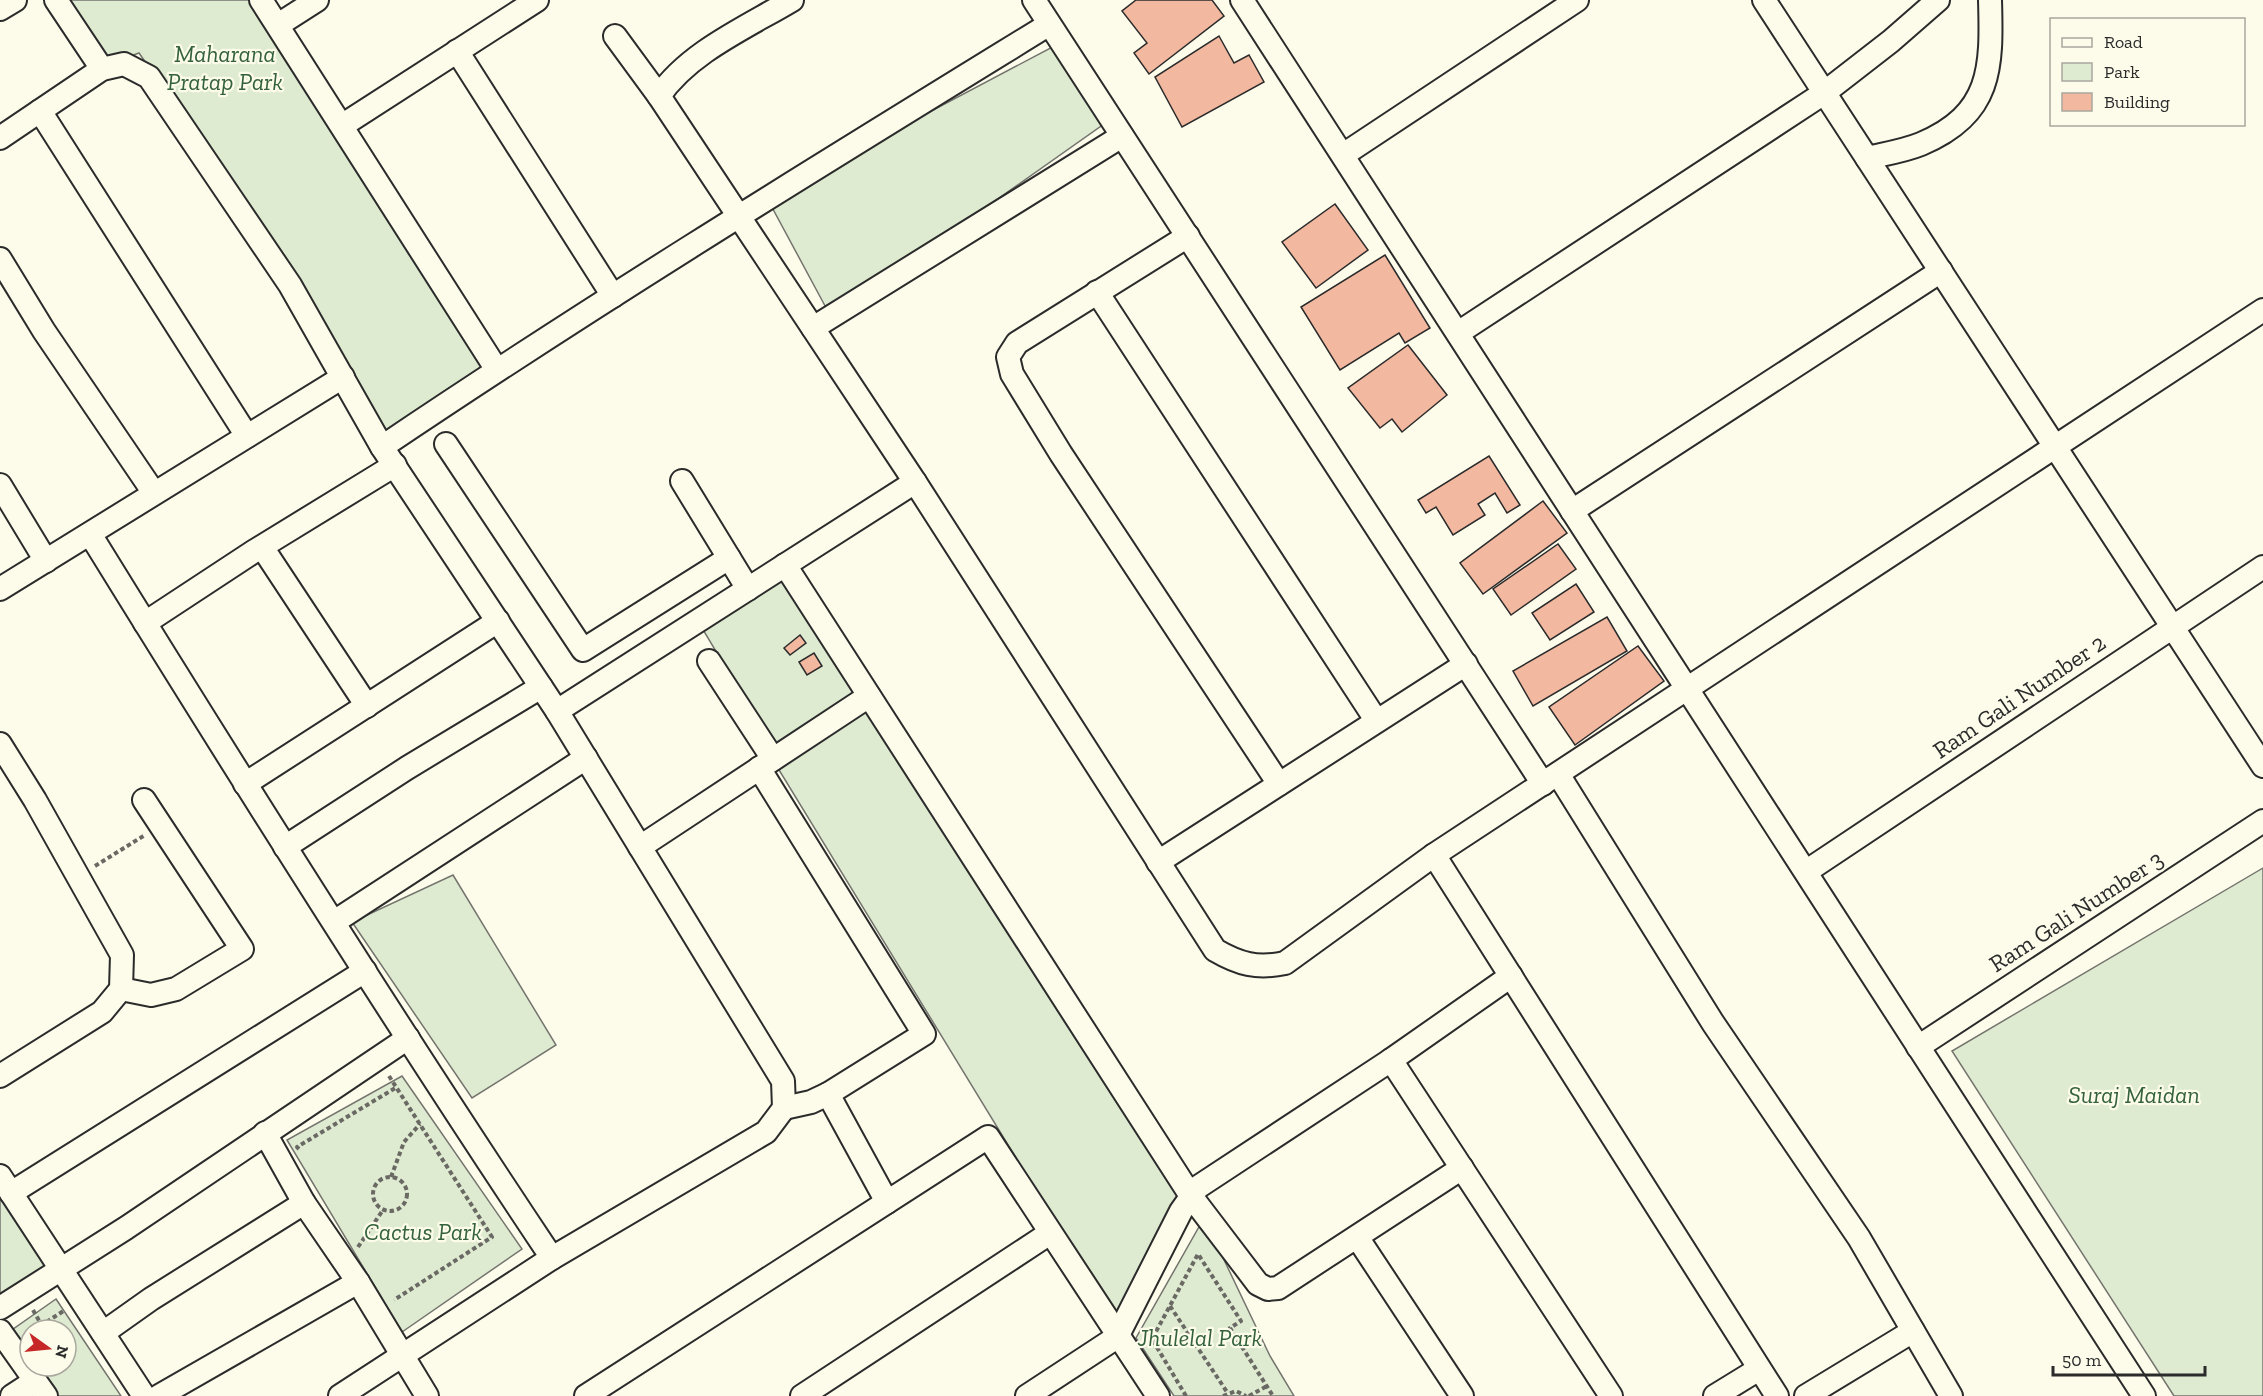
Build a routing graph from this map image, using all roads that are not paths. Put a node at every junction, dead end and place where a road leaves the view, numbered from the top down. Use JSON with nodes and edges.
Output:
{"nodes":[{"id":1,"x":15,"y":0,"type":"edge"},
{"id":2,"x":56,"y":0,"type":"edge"},
{"id":3,"x":261,"y":0,"type":"edge"},
{"id":4,"x":317,"y":0,"type":"edge"},
{"id":5,"x":537,"y":0,"type":"edge"},
{"id":6,"x":792,"y":0,"type":"edge"},
{"id":7,"x":1034,"y":0,"type":"edge"},
{"id":8,"x":1242,"y":0,"type":"edge"},
{"id":9,"x":1577,"y":0,"type":"edge"},
{"id":10,"x":1764,"y":0,"type":"edge"},
{"id":11,"x":1938,"y":0,"type":"edge"},
{"id":12,"x":1990,"y":0,"type":"edge"},
{"id":13,"x":0,"y":9,"type":"edge"},
{"id":14,"x":278,"y":25,"type":"junction"},
{"id":15,"x":1048,"y":25,"type":"junction"},
{"id":16,"x":615,"y":36,"type":"dead end"},
{"id":17,"x":457,"y":51,"type":"junction"},
{"id":18,"x":102,"y":69,"type":"junction"},
{"id":19,"x":1824,"y":93,"type":"junction"},
{"id":20,"x":659,"y":96,"type":"junction"},
{"id":21,"x":40,"y":111,"type":"junction"},
{"id":22,"x":343,"y":125,"type":"junction"},
{"id":23,"x":1122,"y":136,"type":"junction"},
{"id":24,"x":0,"y":138,"type":"edge"},
{"id":25,"x":1343,"y":155,"type":"junction"},
{"id":26,"x":1867,"y":158,"type":"junction"},
{"id":27,"x":738,"y":216,"type":"junction"},
{"id":28,"x":1188,"y":236,"type":"junction"},
{"id":29,"x":0,"y":259,"type":"edge"},
{"id":30,"x":1941,"y":272,"type":"junction"},
{"id":31,"x":1097,"y":292,"type":"junction"},
{"id":32,"x":613,"y":296,"type":"junction"},
{"id":33,"x":2263,"y":310,"type":"edge"},
{"id":34,"x":813,"y":328,"type":"junction"},
{"id":35,"x":1458,"y":333,"type":"junction"},
{"id":36,"x":496,"y":370,"type":"junction"},
{"id":37,"x":343,"y":377,"type":"junction"},
{"id":38,"x":247,"y":436,"type":"junction"},
{"id":39,"x":446,"y":444,"type":"dead end"},
{"id":40,"x":382,"y":447,"type":"junction"},
{"id":41,"x":2056,"y":448,"type":"junction"},
{"id":42,"x":395,"y":465,"type":"junction"},
{"id":43,"x":682,"y":481,"type":"dead end"},
{"id":44,"x":915,"y":482,"type":"junction"},
{"id":45,"x":0,"y":485,"type":"edge"},
{"id":46,"x":154,"y":494,"type":"junction"},
{"id":47,"x":1572,"y":511,"type":"junction"},
{"id":48,"x":90,"y":534,"type":"junction"},
{"id":49,"x":262,"y":547,"type":"junction"},
{"id":50,"x":729,"y":558,"type":"junction"},
{"id":51,"x":46,"y":561,"type":"junction"},
{"id":52,"x":785,"y":565,"type":"junction"},
{"id":53,"x":2263,"y":567,"type":"edge"},
{"id":54,"x":748,"y":588,"type":"junction"},
{"id":55,"x":0,"y":589,"type":"edge"},
{"id":56,"x":498,"y":621,"type":"junction"},
{"id":57,"x":145,"y":623,"type":"junction"},
{"id":58,"x":2172,"y":626,"type":"junction"},
{"id":59,"x":709,"y":661,"type":"dead end"},
{"id":60,"x":1466,"y":663,"type":"junction"},
{"id":61,"x":541,"y":687,"type":"junction"},
{"id":62,"x":1687,"y":689,"type":"junction"},
{"id":63,"x":869,"y":696,"type":"junction"},
{"id":64,"x":367,"y":706,"type":"junction"},
{"id":65,"x":557,"y":711,"type":"junction"},
{"id":66,"x":1376,"y":720,"type":"junction"},
{"id":67,"x":0,"y":744,"type":"edge"},
{"id":68,"x":586,"y":758,"type":"junction"},
{"id":69,"x":766,"y":764,"type":"junction"},
{"id":70,"x":2263,"y":765,"type":"edge"},
{"id":71,"x":1551,"y":779,"type":"junction"},
{"id":72,"x":245,"y":784,"type":"junction"},
{"id":73,"x":1279,"y":784,"type":"junction"},
{"id":74,"x":144,"y":800,"type":"dead end"},
{"id":75,"x":2263,"y":821,"type":"edge"},
{"id":76,"x":285,"y":847,"type":"junction"},
{"id":77,"x":640,"y":848,"type":"junction"},
{"id":78,"x":1434,"y":855,"type":"junction"},
{"id":79,"x":1158,"y":862,"type":"junction"},
{"id":80,"x":1807,"y":871,"type":"junction"},
{"id":81,"x":334,"y":922,"type":"junction"},
{"id":82,"x":365,"y":971,"type":"junction"},
{"id":83,"x":1511,"y":976,"type":"junction"},
{"id":84,"x":122,"y":989,"type":"junction"},
{"id":85,"x":408,"y":1038,"type":"junction"},
{"id":86,"x":1918,"y":1047,"type":"junction"},
{"id":87,"x":1391,"y":1060,"type":"junction"},
{"id":88,"x":0,"y":1076,"type":"edge"},
{"id":89,"x":828,"y":1094,"type":"junction"},
{"id":90,"x":784,"y":1108,"type":"junction"},
{"id":91,"x":265,"y":1133,"type":"junction"},
{"id":92,"x":1462,"y":1168,"type":"junction"},
{"id":93,"x":6,"y":1184,"type":"edge"},
{"id":94,"x":1191,"y":1196,"type":"junction"},
{"id":95,"x":887,"y":1202,"type":"junction"},
{"id":96,"x":304,"y":1203,"type":"junction"},
{"id":97,"x":1050,"y":1233,"type":"junction"},
{"id":98,"x":1358,"y":1237,"type":"junction"},
{"id":99,"x":552,"y":1258,"type":"junction"},
{"id":100,"x":60,"y":1270,"type":"junction"},
{"id":101,"x":358,"y":1282,"type":"junction"},
{"id":102,"x":0,"y":1308,"type":"edge"},
{"id":103,"x":0,"y":1331,"type":"edge"},
{"id":104,"x":1913,"y":1331,"type":"junction"},
{"id":105,"x":103,"y":1333,"type":"junction"},
{"id":106,"x":1118,"y":1337,"type":"junction"},
{"id":107,"x":402,"y":1356,"type":"junction"},
{"id":108,"x":1759,"y":1369,"type":"junction"},
{"id":109,"x":617,"y":1388,"type":"edge"},
{"id":110,"x":41,"y":1389,"type":"edge"},
{"id":111,"x":12,"y":1396,"type":"edge"},
{"id":112,"x":144,"y":1396,"type":"edge"},
{"id":113,"x":159,"y":1396,"type":"edge"},
{"id":114,"x":340,"y":1396,"type":"edge"},
{"id":115,"x":428,"y":1396,"type":"edge"},
{"id":116,"x":586,"y":1396,"type":"edge"},
{"id":117,"x":802,"y":1396,"type":"edge"},
{"id":118,"x":1027,"y":1396,"type":"edge"},
{"id":119,"x":1158,"y":1396,"type":"edge"},
{"id":120,"x":1462,"y":1396,"type":"edge"},
{"id":121,"x":1611,"y":1396,"type":"edge"},
{"id":122,"x":1714,"y":1396,"type":"edge"},
{"id":123,"x":1777,"y":1396,"type":"edge"},
{"id":124,"x":1806,"y":1396,"type":"edge"},
{"id":125,"x":1952,"y":1396,"type":"edge"},
{"id":126,"x":2144,"y":1396,"type":"edge"}],
"edges":[{"from":1,"to":13,"type":"street"},
{"from":2,"to":18,"type":"street"},
{"from":3,"to":14,"type":"street"},
{"from":4,"to":14,"type":"street"},
{"from":5,"to":17,"type":"street"},
{"from":6,"to":20,"type":"street"},
{"from":7,"to":15,"type":"street"},
{"from":8,"to":25,"type":"street"},
{"from":9,"to":25,"type":"street"},
{"from":10,"to":19,"type":"street"},
{"from":11,"to":19,"type":"street"},
{"from":12,"to":26,"type":"street"},
{"from":14,"to":22,"type":"street"},
{"from":15,"to":23,"type":"street"},
{"from":15,"to":27,"type":"street"},
{"from":16,"to":20,"type":"street"},
{"from":17,"to":22,"type":"street"},
{"from":17,"to":32,"type":"street"},
{"from":18,"to":21,"type":"street"},
{"from":18,"to":37,"type":"street"},
{"from":19,"to":26,"type":"street"},
{"from":19,"to":35,"type":"street"},
{"from":20,"to":27,"type":"street"},
{"from":21,"to":24,"type":"street"},
{"from":21,"to":38,"type":"street"},
{"from":22,"to":36,"type":"street"},
{"from":23,"to":28,"type":"street"},
{"from":23,"to":34,"type":"street"},
{"from":25,"to":35,"type":"street"},
{"from":26,"to":30,"type":"street"},
{"from":27,"to":32,"type":"street"},
{"from":27,"to":34,"type":"street"},
{"from":28,"to":31,"type":"street"},
{"from":28,"to":60,"type":"street"},
{"from":29,"to":46,"type":"street"},
{"from":30,"to":41,"type":"street"},
{"from":30,"to":47,"type":"street"},
{"from":31,"to":66,"type":"street"},
{"from":31,"to":73,"type":"street"},
{"from":32,"to":36,"type":"street"},
{"from":33,"to":41,"type":"street"},
{"from":34,"to":44,"type":"street"},
{"from":35,"to":47,"type":"street"},
{"from":36,"to":40,"type":"street"},
{"from":37,"to":38,"type":"street"},
{"from":37,"to":40,"type":"street"},
{"from":38,"to":46,"type":"street"},
{"from":39,"to":50,"type":"street"},
{"from":40,"to":42,"type":"street"},
{"from":41,"to":58,"type":"street"},
{"from":41,"to":62,"type":"street"},
{"from":42,"to":49,"type":"street"},
{"from":42,"to":56,"type":"street"},
{"from":43,"to":50,"type":"street"},
{"from":44,"to":52,"type":"street"},
{"from":44,"to":79,"type":"street"},
{"from":45,"to":51,"type":"street"},
{"from":46,"to":48,"type":"street"},
{"from":47,"to":62,"type":"street"},
{"from":48,"to":51,"type":"street"},
{"from":48,"to":57,"type":"street"},
{"from":49,"to":57,"type":"street"},
{"from":49,"to":64,"type":"street"},
{"from":50,"to":54,"type":"street"},
{"from":51,"to":55,"type":"street"},
{"from":52,"to":54,"type":"street"},
{"from":52,"to":63,"type":"street"},
{"from":53,"to":58,"type":"street","name":"Ram Gali Number 2"},
{"from":54,"to":65,"type":"street"},
{"from":56,"to":61,"type":"street"},
{"from":56,"to":64,"type":"street"},
{"from":57,"to":72,"type":"street"},
{"from":58,"to":70,"type":"street"},
{"from":58,"to":80,"type":"street","name":"Ram Gali Number 2"},
{"from":59,"to":69,"type":"street"},
{"from":60,"to":66,"type":"street"},
{"from":60,"to":71,"type":"street"},
{"from":61,"to":65,"type":"street"},
{"from":61,"to":76,"type":"street"},
{"from":62,"to":71,"type":"street"},
{"from":62,"to":80,"type":"street"},
{"from":63,"to":69,"type":"street"},
{"from":63,"to":94,"type":"street"},
{"from":64,"to":72,"type":"street"},
{"from":65,"to":68,"type":"street"},
{"from":66,"to":73,"type":"street"},
{"from":67,"to":84,"type":"street"},
{"from":68,"to":77,"type":"street"},
{"from":68,"to":81,"type":"street"},
{"from":69,"to":77,"type":"street"},
{"from":69,"to":89,"type":"street"},
{"from":71,"to":78,"type":"street"},
{"from":71,"to":104,"type":"street"},
{"from":72,"to":76,"type":"street"},
{"from":73,"to":79,"type":"street"},
{"from":74,"to":84,"type":"street"},
{"from":75,"to":86,"type":"street","name":"Ram Gali Number 3"},
{"from":76,"to":81,"type":"street"},
{"from":77,"to":90,"type":"street"},
{"from":78,"to":79,"type":"street"},
{"from":78,"to":83,"type":"street"},
{"from":80,"to":86,"type":"street"},
{"from":81,"to":82,"type":"street"},
{"from":82,"to":85,"type":"street"},
{"from":82,"to":93,"type":"street"},
{"from":83,"to":87,"type":"street"},
{"from":83,"to":108,"type":"street"},
{"from":84,"to":88,"type":"street"},
{"from":85,"to":91,"type":"street"},
{"from":85,"to":99,"type":"street"},
{"from":86,"to":126,"type":"street"},
{"from":87,"to":92,"type":"street"},
{"from":87,"to":94,"type":"street"},
{"from":89,"to":90,"type":"street"},
{"from":89,"to":95,"type":"street"},
{"from":90,"to":99,"type":"street"},
{"from":91,"to":96,"type":"street"},
{"from":91,"to":100,"type":"street"},
{"from":92,"to":98,"type":"street"},
{"from":92,"to":121,"type":"street"},
{"from":93,"to":100,"type":"street"},
{"from":94,"to":98,"type":"street"},
{"from":94,"to":106,"type":"street"},
{"from":95,"to":97,"type":"street"},
{"from":95,"to":109,"type":"street"},
{"from":96,"to":101,"type":"street"},
{"from":96,"to":105,"type":"street"},
{"from":97,"to":106,"type":"street"},
{"from":97,"to":117,"type":"street"},
{"from":98,"to":120,"type":"street"},
{"from":99,"to":107,"type":"street"},
{"from":100,"to":102,"type":"street"},
{"from":100,"to":105,"type":"street"},
{"from":101,"to":107,"type":"street"},
{"from":101,"to":113,"type":"street"},
{"from":103,"to":110,"type":"street"},
{"from":104,"to":124,"type":"street"},
{"from":104,"to":125,"type":"street"},
{"from":105,"to":112,"type":"street"},
{"from":106,"to":118,"type":"street"},
{"from":106,"to":119,"type":"street"},
{"from":107,"to":114,"type":"street"},
{"from":107,"to":115,"type":"street"},
{"from":108,"to":122,"type":"street"},
{"from":108,"to":123,"type":"street"},
{"from":109,"to":116,"type":"street"},
{"from":110,"to":111,"type":"street"}]}
